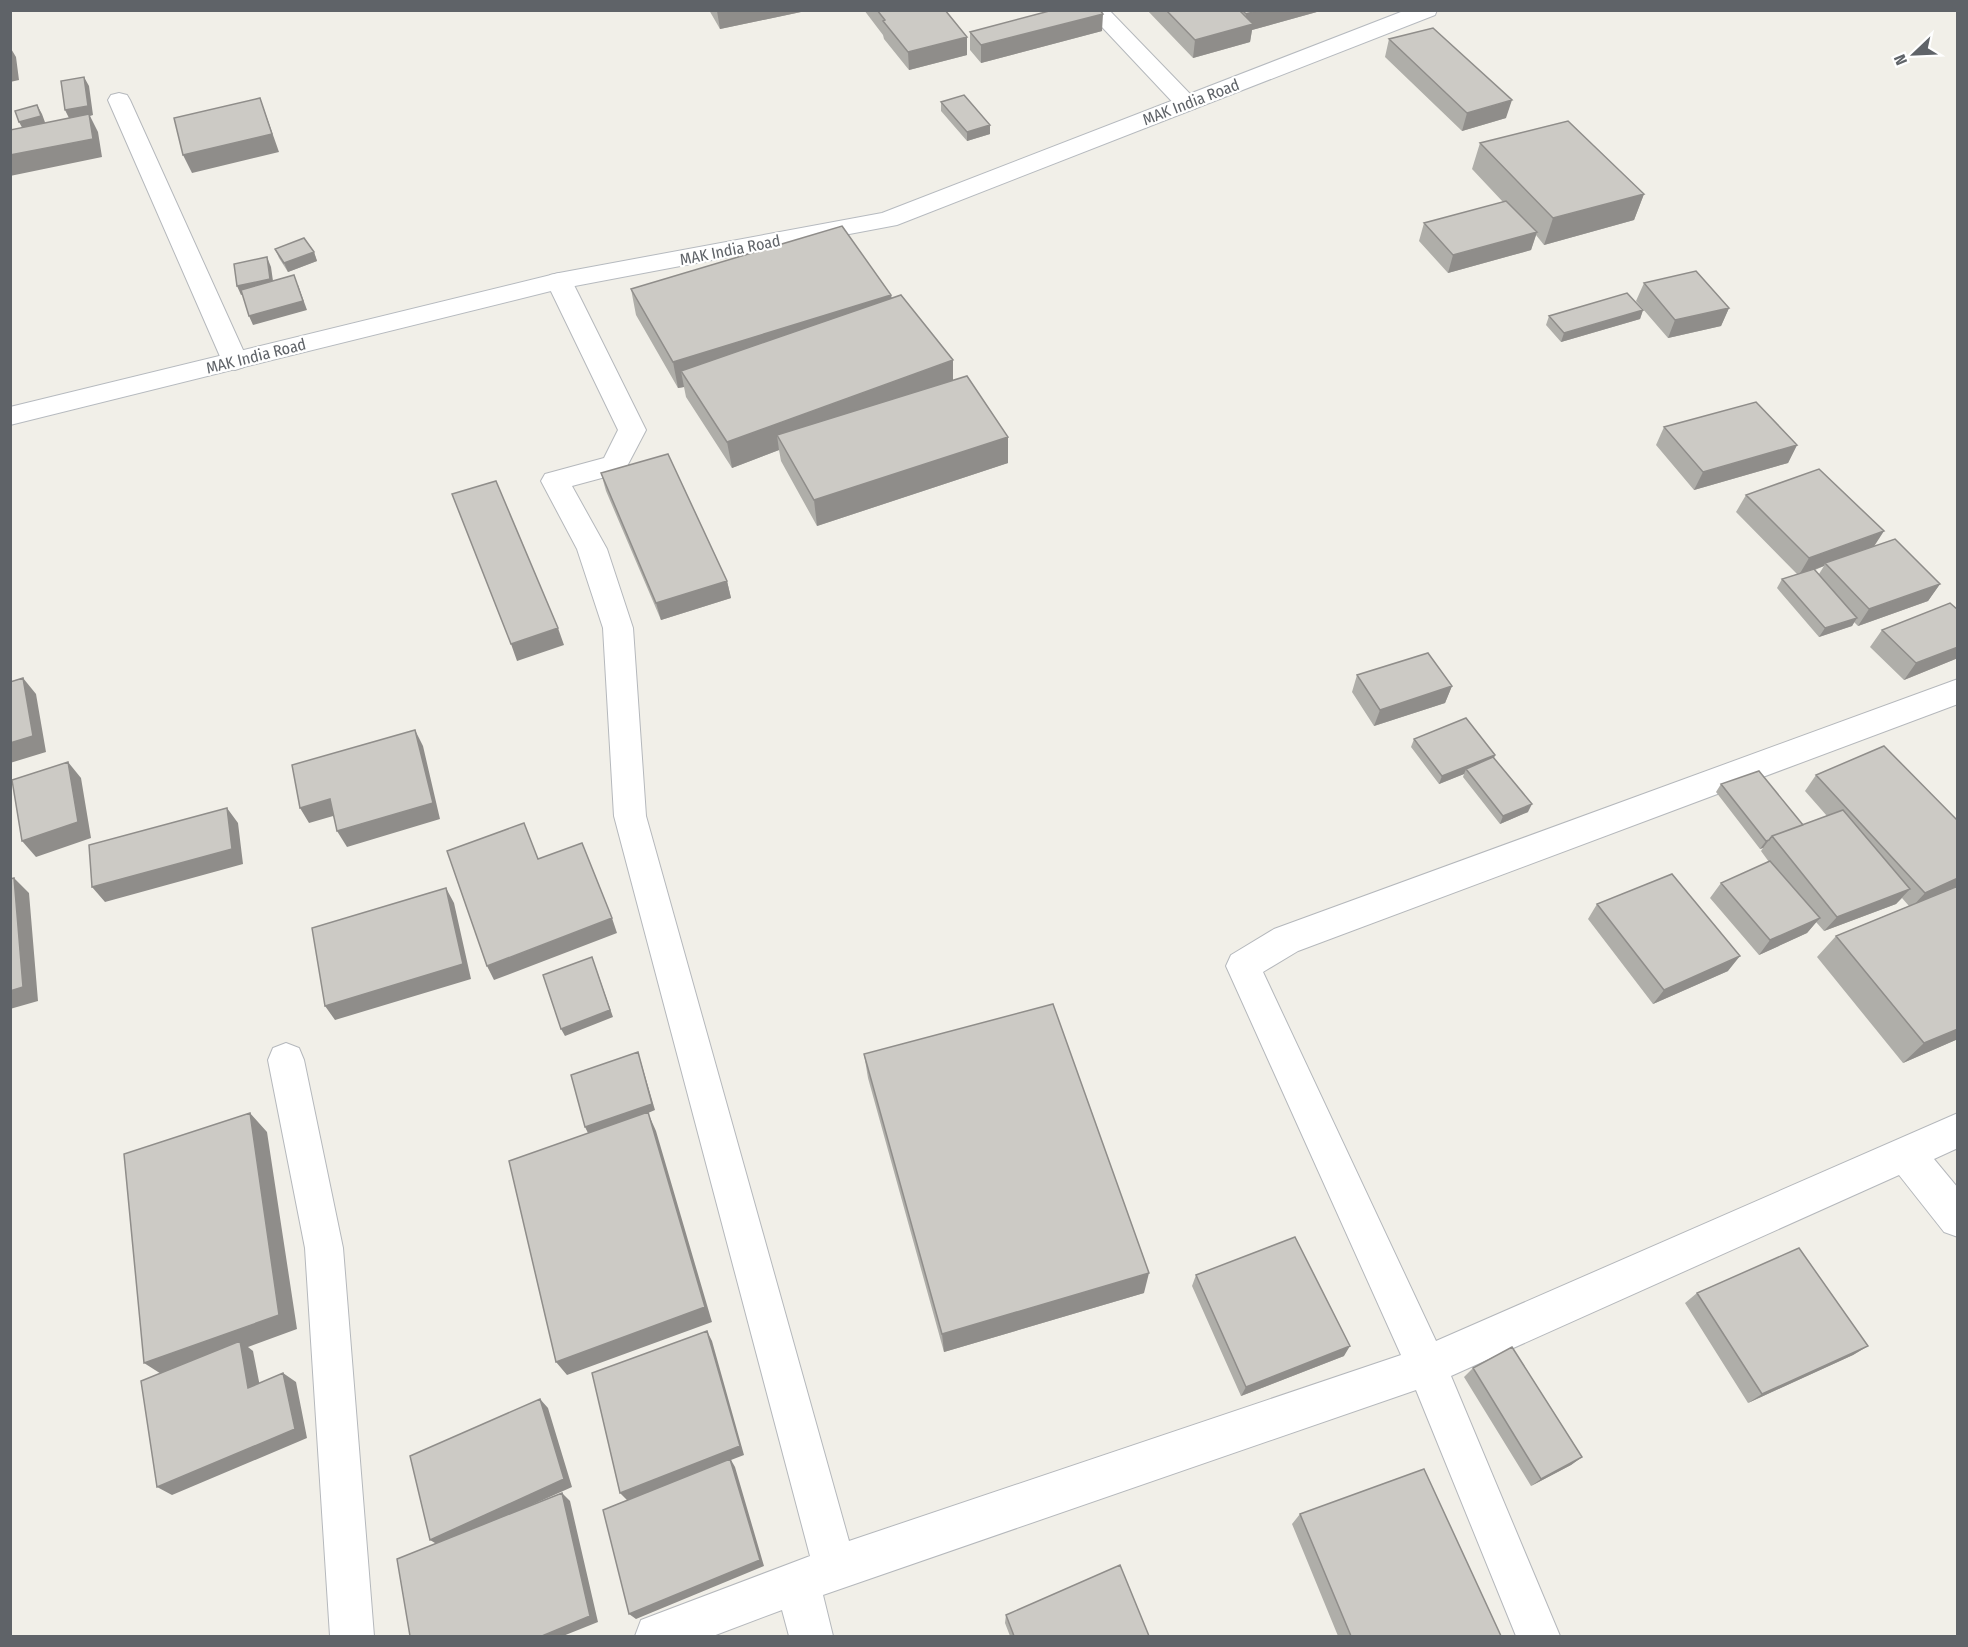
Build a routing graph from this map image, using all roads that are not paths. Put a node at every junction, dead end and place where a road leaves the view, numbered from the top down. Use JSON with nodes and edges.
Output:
{"nodes":[{"id":1,"x":1096,"y":10,"type":"edge"},
{"id":2,"x":1427,"y":10,"type":"edge"},
{"id":3,"x":119,"y":100,"type":"dead end"},
{"id":4,"x":1187,"y":104,"type":"junction"},
{"id":5,"x":559,"y":281,"type":"junction"},
{"id":6,"x":235,"y":361,"type":"junction"},
{"id":7,"x":10,"y":416,"type":"edge"},
{"id":8,"x":1958,"y":691,"type":"edge"},
{"id":9,"x":286,"y":1060,"type":"dead end"},
{"id":10,"x":1958,"y":1130,"type":"edge"},
{"id":11,"x":1905,"y":1152,"type":"junction"},
{"id":12,"x":1958,"y":1220,"type":"edge"},
{"id":13,"x":1427,"y":1366,"type":"junction"},
{"id":14,"x":816,"y":1576,"type":"junction"},
{"id":15,"x":352,"y":1636,"type":"edge"},
{"id":16,"x":657,"y":1636,"type":"edge"},
{"id":17,"x":811,"y":1636,"type":"edge"},
{"id":18,"x":1538,"y":1636,"type":"edge"}],
"edges":[{"from":1,"to":4,"type":"street"},
{"from":2,"to":4,"type":"street","name":"MAK India Road"},
{"from":3,"to":6,"type":"street"},
{"from":4,"to":5,"type":"street","name":"MAK India Road"},
{"from":5,"to":6,"type":"street","name":"MAK India Road"},
{"from":5,"to":14,"type":"street"},
{"from":6,"to":7,"type":"street","name":"MAK India Road"},
{"from":8,"to":13,"type":"street"},
{"from":9,"to":15,"type":"street"},
{"from":10,"to":11,"type":"street"},
{"from":11,"to":12,"type":"street"},
{"from":11,"to":13,"type":"street"},
{"from":13,"to":14,"type":"street"},
{"from":13,"to":18,"type":"street"},
{"from":14,"to":16,"type":"street"},
{"from":14,"to":17,"type":"street"}]}
